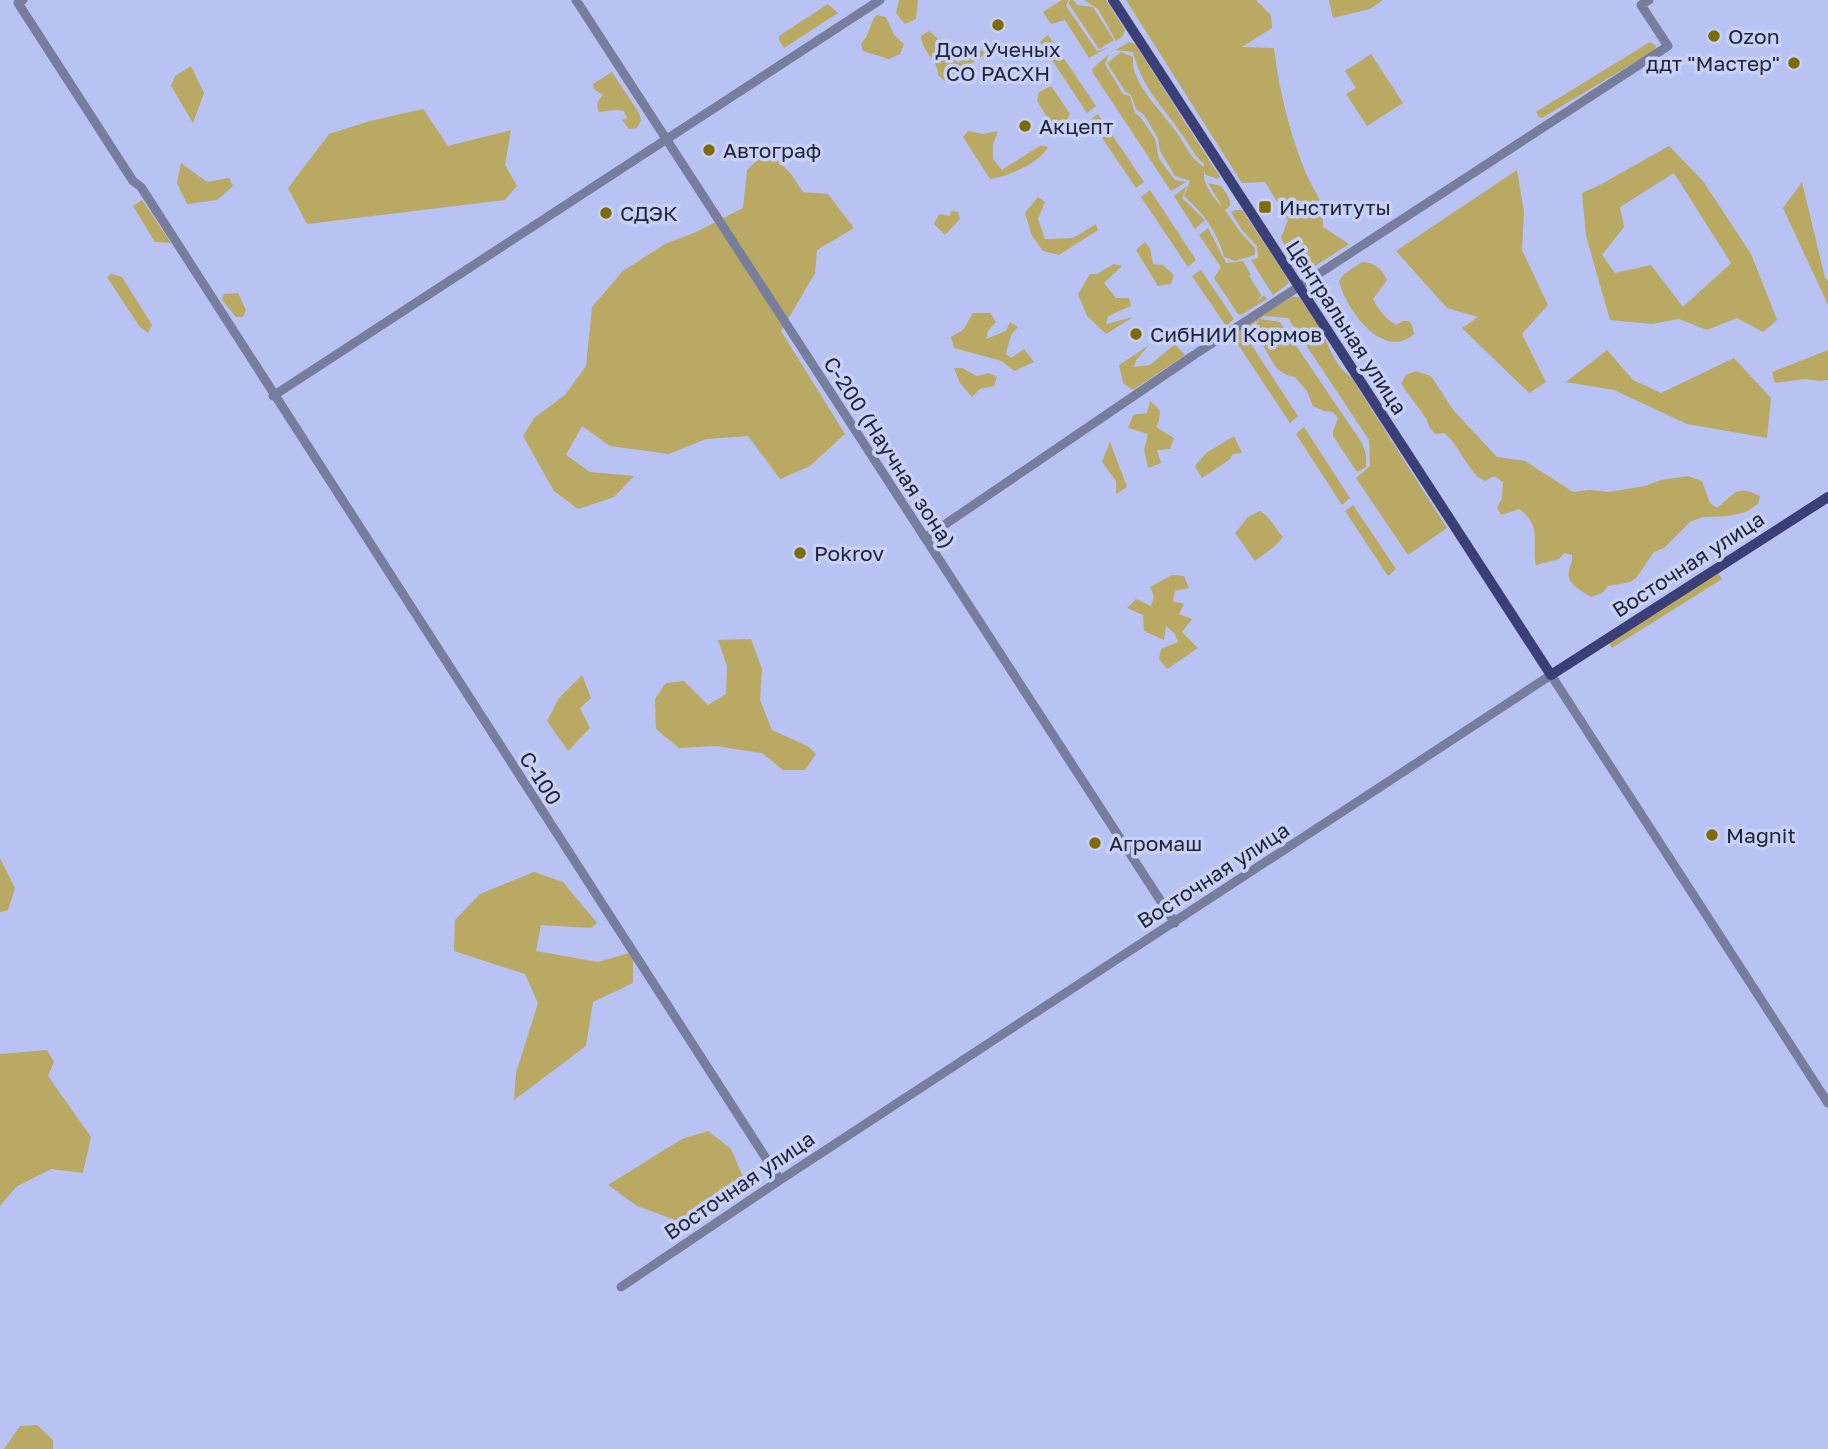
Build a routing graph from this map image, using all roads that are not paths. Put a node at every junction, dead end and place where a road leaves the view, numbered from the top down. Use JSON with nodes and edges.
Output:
{"nodes":[{"id":1,"x":576,"y":0,"type":"edge"},
{"id":2,"x":880,"y":0,"type":"edge"},
{"id":3,"x":1113,"y":0,"type":"edge"},
{"id":4,"x":1649,"y":0,"type":"edge"},
{"id":5,"x":21,"y":1,"type":"edge"},
{"id":6,"x":667,"y":139,"type":"junction"},
{"id":7,"x":1298,"y":287,"type":"junction"},
{"id":8,"x":273,"y":396,"type":"junction"},
{"id":9,"x":1828,"y":497,"type":"edge"},
{"id":10,"x":925,"y":538,"type":"junction"},
{"id":11,"x":1550,"y":675,"type":"junction"},
{"id":12,"x":1175,"y":923,"type":"junction"},
{"id":13,"x":1828,"y":1103,"type":"edge"},
{"id":14,"x":780,"y":1180,"type":"junction"},
{"id":15,"x":621,"y":1287,"type":"dead end"}],
"edges":[{"from":1,"to":6,"type":"street","name":"С-200 (Научная зона)"},
{"from":2,"to":6,"type":"street"},
{"from":3,"to":7,"type":"main road","name":"Центральная улица"},
{"from":4,"to":7,"type":"street"},
{"from":5,"to":8,"type":"street","name":"С-100"},
{"from":6,"to":8,"type":"street"},
{"from":6,"to":10,"type":"street","name":"С-200 (Научная зона)"},
{"from":7,"to":10,"type":"street"},
{"from":7,"to":11,"type":"main road","name":"Центральная улица"},
{"from":8,"to":14,"type":"street","name":"С-100"},
{"from":9,"to":11,"type":"main road","name":"Восточная улица"},
{"from":10,"to":12,"type":"street","name":"С-200 (Научная зона)"},
{"from":11,"to":12,"type":"street","name":"Восточная улица"},
{"from":11,"to":13,"type":"street"},
{"from":12,"to":14,"type":"street","name":"Восточная улица"},
{"from":14,"to":15,"type":"street","name":"Восточная улица"}]}
